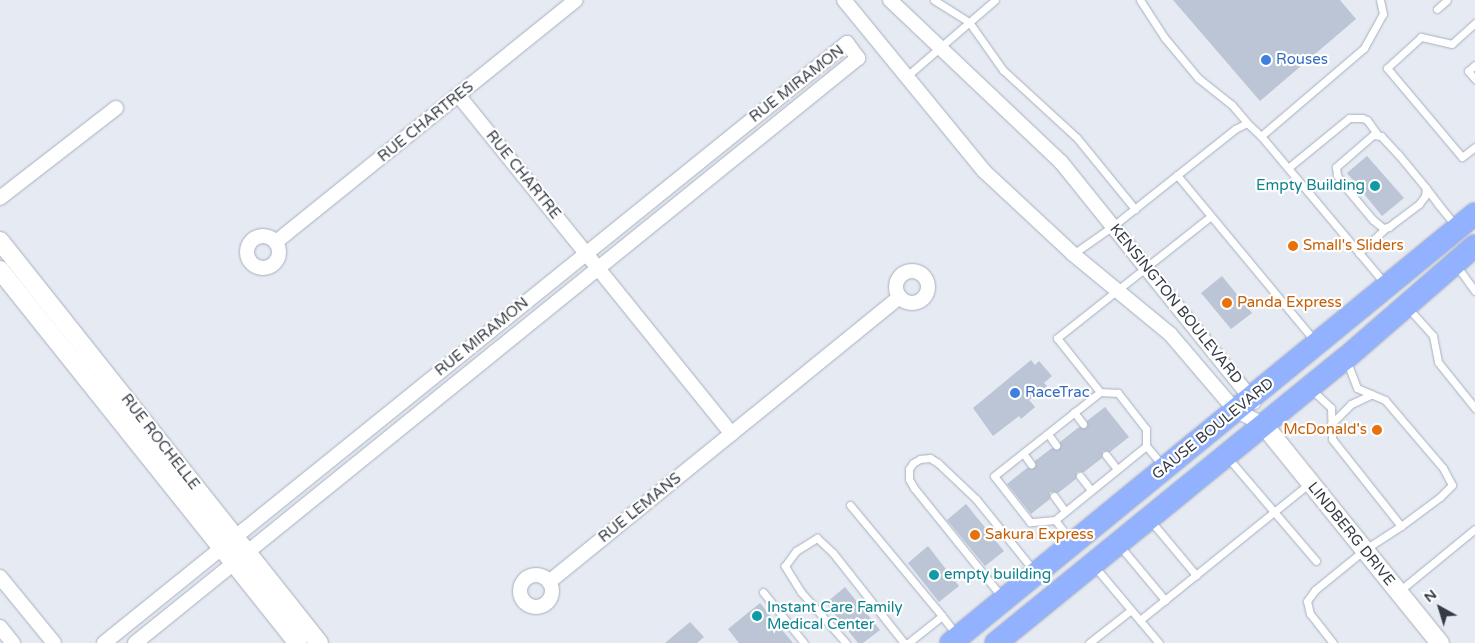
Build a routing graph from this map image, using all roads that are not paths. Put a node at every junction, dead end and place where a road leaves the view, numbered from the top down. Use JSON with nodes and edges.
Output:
{"nodes":[{"id":1,"x":576,"y":0,"type":"edge"},
{"id":2,"x":844,"y":0,"type":"edge"},
{"id":3,"x":890,"y":0,"type":"edge"},
{"id":4,"x":934,"y":0,"type":"edge"},
{"id":5,"x":995,"y":0,"type":"edge"},
{"id":6,"x":1140,"y":0,"type":"edge"},
{"id":7,"x":1380,"y":0,"type":"edge"},
{"id":8,"x":1447,"y":0,"type":"edge"},
{"id":9,"x":1437,"y":9,"type":"dead end"},
{"id":10,"x":969,"y":22,"type":"junction"},
{"id":11,"x":1475,"y":24,"type":"edge"},
{"id":12,"x":941,"y":46,"type":"junction"},
{"id":13,"x":1475,"y":65,"type":"edge"},
{"id":14,"x":906,"y":76,"type":"junction"},
{"id":15,"x":1475,"y":79,"type":"edge"},
{"id":16,"x":459,"y":96,"type":"junction"},
{"id":17,"x":116,"y":108,"type":"dead end"},
{"id":18,"x":1247,"y":124,"type":"junction"},
{"id":19,"x":1377,"y":134,"type":"junction"},
{"id":20,"x":1260,"y":136,"type":"junction"},
{"id":21,"x":1475,"y":147,"type":"edge"},
{"id":22,"x":1288,"y":168,"type":"junction"},
{"id":23,"x":1177,"y":175,"type":"junction"},
{"id":24,"x":1426,"y":188,"type":"junction"},
{"id":25,"x":0,"y":198,"type":"edge"},
{"id":26,"x":1135,"y":209,"type":"junction"},
{"id":27,"x":1475,"y":214,"type":"edge"},
{"id":28,"x":1211,"y":216,"type":"junction"},
{"id":29,"x":1113,"y":226,"type":"junction"},
{"id":30,"x":1386,"y":228,"type":"junction"},
{"id":31,"x":1458,"y":228,"type":"junction"},
{"id":32,"x":0,"y":240,"type":"edge"},
{"id":33,"x":276,"y":242,"type":"dead end"},
{"id":34,"x":1475,"y":246,"type":"edge"},
{"id":35,"x":587,"y":253,"type":"junction"},
{"id":36,"x":1358,"y":253,"type":"junction"},
{"id":37,"x":1073,"y":254,"type":"junction"},
{"id":38,"x":1454,"y":263,"type":"junction"},
{"id":39,"x":1146,"y":266,"type":"junction"},
{"id":40,"x":598,"y":268,"type":"junction"},
{"id":41,"x":0,"y":270,"type":"edge"},
{"id":42,"x":1386,"y":286,"type":"junction"},
{"id":43,"x":1116,"y":289,"type":"junction"},
{"id":44,"x":1475,"y":291,"type":"edge"},
{"id":45,"x":900,"y":297,"type":"dead end"},
{"id":46,"x":1405,"y":305,"type":"junction"},
{"id":47,"x":62,"y":318,"type":"junction"},
{"id":48,"x":48,"y":330,"type":"junction"},
{"id":49,"x":1317,"y":344,"type":"junction"},
{"id":50,"x":1346,"y":358,"type":"junction"},
{"id":51,"x":1310,"y":388,"type":"junction"},
{"id":52,"x":1100,"y":392,"type":"junction"},
{"id":53,"x":1372,"y":394,"type":"junction"},
{"id":54,"x":1243,"y":404,"type":"junction"},
{"id":55,"x":1475,"y":408,"type":"edge"},
{"id":56,"x":1074,"y":412,"type":"junction"},
{"id":57,"x":1083,"y":424,"type":"dead end"},
{"id":58,"x":1263,"y":424,"type":"junction"},
{"id":59,"x":1331,"y":424,"type":"junction"},
{"id":60,"x":732,"y":434,"type":"junction"},
{"id":61,"x":1048,"y":434,"type":"junction"},
{"id":62,"x":1056,"y":445,"type":"dead end"},
{"id":63,"x":1146,"y":446,"type":"junction"},
{"id":64,"x":1023,"y":453,"type":"junction"},
{"id":65,"x":1106,"y":455,"type":"dead end"},
{"id":66,"x":1225,"y":455,"type":"junction"},
{"id":67,"x":1031,"y":464,"type":"dead end"},
{"id":68,"x":1165,"y":468,"type":"junction"},
{"id":69,"x":1117,"y":469,"type":"junction"},
{"id":70,"x":1080,"y":476,"type":"dead end"},
{"id":71,"x":1310,"y":483,"type":"junction"},
{"id":72,"x":1091,"y":490,"type":"junction"},
{"id":73,"x":1054,"y":496,"type":"dead end"},
{"id":74,"x":850,"y":505,"type":"dead end"},
{"id":75,"x":1066,"y":511,"type":"junction"},
{"id":76,"x":1275,"y":511,"type":"junction"},
{"id":77,"x":1148,"y":518,"type":"junction"},
{"id":78,"x":1054,"y":520,"type":"junction"},
{"id":79,"x":1401,"y":526,"type":"junction"},
{"id":80,"x":1475,"y":529,"type":"edge"},
{"id":81,"x":235,"y":537,"type":"junction"},
{"id":82,"x":1118,"y":543,"type":"junction"},
{"id":83,"x":1073,"y":544,"type":"junction"},
{"id":84,"x":221,"y":548,"type":"junction"},
{"id":85,"x":1364,"y":550,"type":"junction"},
{"id":86,"x":247,"y":552,"type":"junction"},
{"id":87,"x":1316,"y":561,"type":"dead end"},
{"id":88,"x":233,"y":564,"type":"junction"},
{"id":89,"x":1092,"y":564,"type":"junction"},
{"id":90,"x":1036,"y":574,"type":"junction"},
{"id":91,"x":1196,"y":575,"type":"junction"},
{"id":92,"x":0,"y":577,"type":"edge"},
{"id":93,"x":549,"y":582,"type":"dead end"},
{"id":94,"x":763,"y":592,"type":"dead end"},
{"id":95,"x":1398,"y":592,"type":"junction"},
{"id":96,"x":1004,"y":600,"type":"junction"},
{"id":97,"x":1165,"y":600,"type":"junction"},
{"id":98,"x":1131,"y":610,"type":"junction"},
{"id":99,"x":942,"y":616,"type":"junction"},
{"id":100,"x":1140,"y":620,"type":"junction"},
{"id":101,"x":0,"y":627,"type":"edge"},
{"id":102,"x":955,"y":640,"type":"edge"},
{"id":103,"x":13,"y":643,"type":"edge"},
{"id":104,"x":54,"y":643,"type":"edge"},
{"id":105,"x":104,"y":643,"type":"edge"},
{"id":106,"x":135,"y":643,"type":"edge"},
{"id":107,"x":298,"y":643,"type":"edge"},
{"id":108,"x":319,"y":643,"type":"edge"},
{"id":109,"x":804,"y":643,"type":"edge"},
{"id":110,"x":846,"y":643,"type":"edge"},
{"id":111,"x":904,"y":643,"type":"edge"},
{"id":112,"x":908,"y":643,"type":"edge"},
{"id":113,"x":996,"y":643,"type":"edge"},
{"id":114,"x":1089,"y":643,"type":"edge"},
{"id":115,"x":1159,"y":643,"type":"edge"},
{"id":116,"x":1333,"y":643,"type":"edge"},
{"id":117,"x":1440,"y":643,"type":"edge"}],
"edges":[{"from":1,"to":16,"type":"street","name":"RUE CHARTRES"},
{"from":2,"to":14,"type":"street","name":"KENSINGTON BOULEVARD"},
{"from":3,"to":12,"type":"street","name":"KENSINGTON BOULEVARD"},
{"from":4,"to":10,"type":"lane"},
{"from":5,"to":10,"type":"lane"},
{"from":6,"to":18,"type":"lane"},
{"from":7,"to":20,"type":"lane"},
{"from":8,"to":9,"type":"lane"},
{"from":10,"to":12,"type":"lane"},
{"from":10,"to":26,"type":"lane"},
{"from":11,"to":21,"type":"lane"},
{"from":12,"to":14,"type":"lane"},
{"from":12,"to":29,"type":"street","name":"KENSINGTON BOULEVARD"},
{"from":13,"to":15,"type":"lane"},
{"from":14,"to":37,"type":"street","name":"KENSINGTON BOULEVARD"},
{"from":16,"to":33,"type":"street","name":"RUE CHARTRES"},
{"from":16,"to":35,"type":"street","name":"RUE CHARTRE"},
{"from":17,"to":25,"type":"street"},
{"from":18,"to":20,"type":"lane"},
{"from":18,"to":23,"type":"lane"},
{"from":19,"to":22,"type":"lane"},
{"from":19,"to":24,"type":"lane"},
{"from":19,"to":30,"type":"lane"},
{"from":20,"to":22,"type":"lane"},
{"from":22,"to":36,"type":"lane"},
{"from":23,"to":26,"type":"lane"},
{"from":23,"to":28,"type":"lane"},
{"from":24,"to":30,"type":"lane"},
{"from":24,"to":31,"type":"lane"},
{"from":26,"to":29,"type":"lane"},
{"from":27,"to":31,"type":"main road","name":"GAUSE BOULEVARD"},
{"from":28,"to":39,"type":"lane"},
{"from":28,"to":49,"type":"lane"},
{"from":29,"to":37,"type":"lane"},
{"from":29,"to":39,"type":"street","name":"KENSINGTON BOULEVARD"},
{"from":30,"to":36,"type":"lane"},
{"from":31,"to":42,"type":"main road","name":"GAUSE BOULEVARD"},
{"from":32,"to":47,"type":"street","name":"RUE ROCHELLE"},
{"from":34,"to":38,"type":"main road","name":"GAUSE BOULEVARD"},
{"from":35,"to":40,"type":"street"},
{"from":35,"to":40,"type":"street","name":"RUE MIRAMON"},
{"from":35,"to":81,"type":"street","name":"RUE MIRAMON"},
{"from":36,"to":42,"type":"lane"},
{"from":37,"to":43,"type":"street","name":"KENSINGTON BOULEVARD"},
{"from":38,"to":44,"type":"lane"},
{"from":38,"to":46,"type":"main road","name":"GAUSE BOULEVARD"},
{"from":39,"to":43,"type":"lane"},
{"from":39,"to":54,"type":"street","name":"KENSINGTON BOULEVARD"},
{"from":40,"to":60,"type":"street"},
{"from":40,"to":86,"type":"street","name":"RUE MIRAMON"},
{"from":41,"to":48,"type":"street","name":"RUE ROCHELLE"},
{"from":42,"to":49,"type":"main road","name":"GAUSE BOULEVARD"},
{"from":43,"to":52,"type":"lane"},
{"from":43,"to":54,"type":"street","name":"KENSINGTON BOULEVARD"},
{"from":45,"to":60,"type":"street","name":"RUE LEMANS"},
{"from":46,"to":50,"type":"main road","name":"GAUSE BOULEVARD"},
{"from":46,"to":55,"type":"lane"},
{"from":47,"to":48,"type":"street"},
{"from":47,"to":81,"type":"street","name":"RUE ROCHELLE"},
{"from":48,"to":84,"type":"street","name":"RUE ROCHELLE"},
{"from":49,"to":54,"type":"main road","name":"GAUSE BOULEVARD"},
{"from":50,"to":51,"type":"main road","name":"GAUSE BOULEVARD"},
{"from":50,"to":53,"type":"lane"},
{"from":51,"to":58,"type":"main road","name":"GAUSE BOULEVARD"},
{"from":51,"to":59,"type":"lane"},
{"from":52,"to":56,"type":"lane"},
{"from":52,"to":63,"type":"lane"},
{"from":53,"to":59,"type":"lane"},
{"from":53,"to":79,"type":"lane"},
{"from":54,"to":58,"type":"street","name":"KENSINGTON BOULEVARD"},
{"from":54,"to":58,"type":"street","name":"KENSINGTON BOULEVARD"},
{"from":54,"to":68,"type":"main road","name":"GAUSE BOULEVARD"},
{"from":56,"to":57,"type":"lane"},
{"from":56,"to":61,"type":"lane"},
{"from":58,"to":66,"type":"main road","name":"GAUSE BOULEVARD"},
{"from":58,"to":71,"type":"street","name":"LINDBERG DRIVE"},
{"from":59,"to":79,"type":"lane"},
{"from":60,"to":93,"type":"street","name":"RUE LEMANS"},
{"from":61,"to":62,"type":"lane"},
{"from":61,"to":64,"type":"lane"},
{"from":63,"to":68,"type":"lane"},
{"from":63,"to":69,"type":"lane"},
{"from":64,"to":67,"type":"lane"},
{"from":64,"to":78,"type":"lane"},
{"from":65,"to":69,"type":"lane"},
{"from":66,"to":76,"type":"lane"},
{"from":66,"to":77,"type":"main road","name":"GAUSE BOULEVARD"},
{"from":68,"to":83,"type":"main road","name":"GAUSE BOULEVARD"},
{"from":69,"to":72,"type":"lane"},
{"from":70,"to":72,"type":"lane"},
{"from":71,"to":76,"type":"lane"},
{"from":71,"to":85,"type":"street","name":"LINDBERG DRIVE"},
{"from":72,"to":75,"type":"lane"},
{"from":73,"to":75,"type":"lane"},
{"from":74,"to":99,"type":"lane"},
{"from":75,"to":78,"type":"lane"},
{"from":76,"to":87,"type":"lane"},
{"from":76,"to":91,"type":"lane"},
{"from":77,"to":82,"type":"main road","name":"GAUSE BOULEVARD"},
{"from":77,"to":91,"type":"lane"},
{"from":78,"to":83,"type":"lane"},
{"from":79,"to":85,"type":"lane"},
{"from":80,"to":95,"type":"lane"},
{"from":81,"to":84,"type":"street","name":"RUE MIRAMON"},
{"from":81,"to":86,"type":"street","name":"RUE ROCHELLE"},
{"from":82,"to":89,"type":"main road","name":"GAUSE BOULEVARD"},
{"from":82,"to":97,"type":"lane"},
{"from":83,"to":90,"type":"main road","name":"GAUSE BOULEVARD"},
{"from":84,"to":88,"type":"street","name":"RUE ROCHELLE"},
{"from":84,"to":105,"type":"street","name":"RUE MIRAMON"},
{"from":85,"to":95,"type":"street","name":"LINDBERG DRIVE"},
{"from":85,"to":116,"type":"lane"},
{"from":86,"to":88,"type":"street","name":"RUE MIRAMON"},
{"from":86,"to":108,"type":"street","name":"RUE ROCHELLE"},
{"from":88,"to":106,"type":"street","name":"RUE MIRAMON"},
{"from":88,"to":107,"type":"street","name":"RUE ROCHELLE"},
{"from":89,"to":98,"type":"lane"},
{"from":89,"to":113,"type":"main road","name":"GAUSE BOULEVARD"},
{"from":90,"to":96,"type":"main road","name":"GAUSE BOULEVARD"},
{"from":90,"to":96,"type":"lane"},
{"from":91,"to":97,"type":"lane"},
{"from":92,"to":104,"type":"street"},
{"from":94,"to":109,"type":"lane"},
{"from":95,"to":117,"type":"street","name":"LINDBERG DRIVE"},
{"from":96,"to":102,"type":"main road","name":"GAUSE BOULEVARD"},
{"from":97,"to":100,"type":"lane"},
{"from":98,"to":100,"type":"lane"},
{"from":98,"to":114,"type":"lane"},
{"from":99,"to":102,"type":"lane"},
{"from":99,"to":112,"type":"lane"},
{"from":100,"to":115,"type":"lane"},
{"from":101,"to":103,"type":"street"},
{"from":110,"to":111,"type":"lane"}]}
